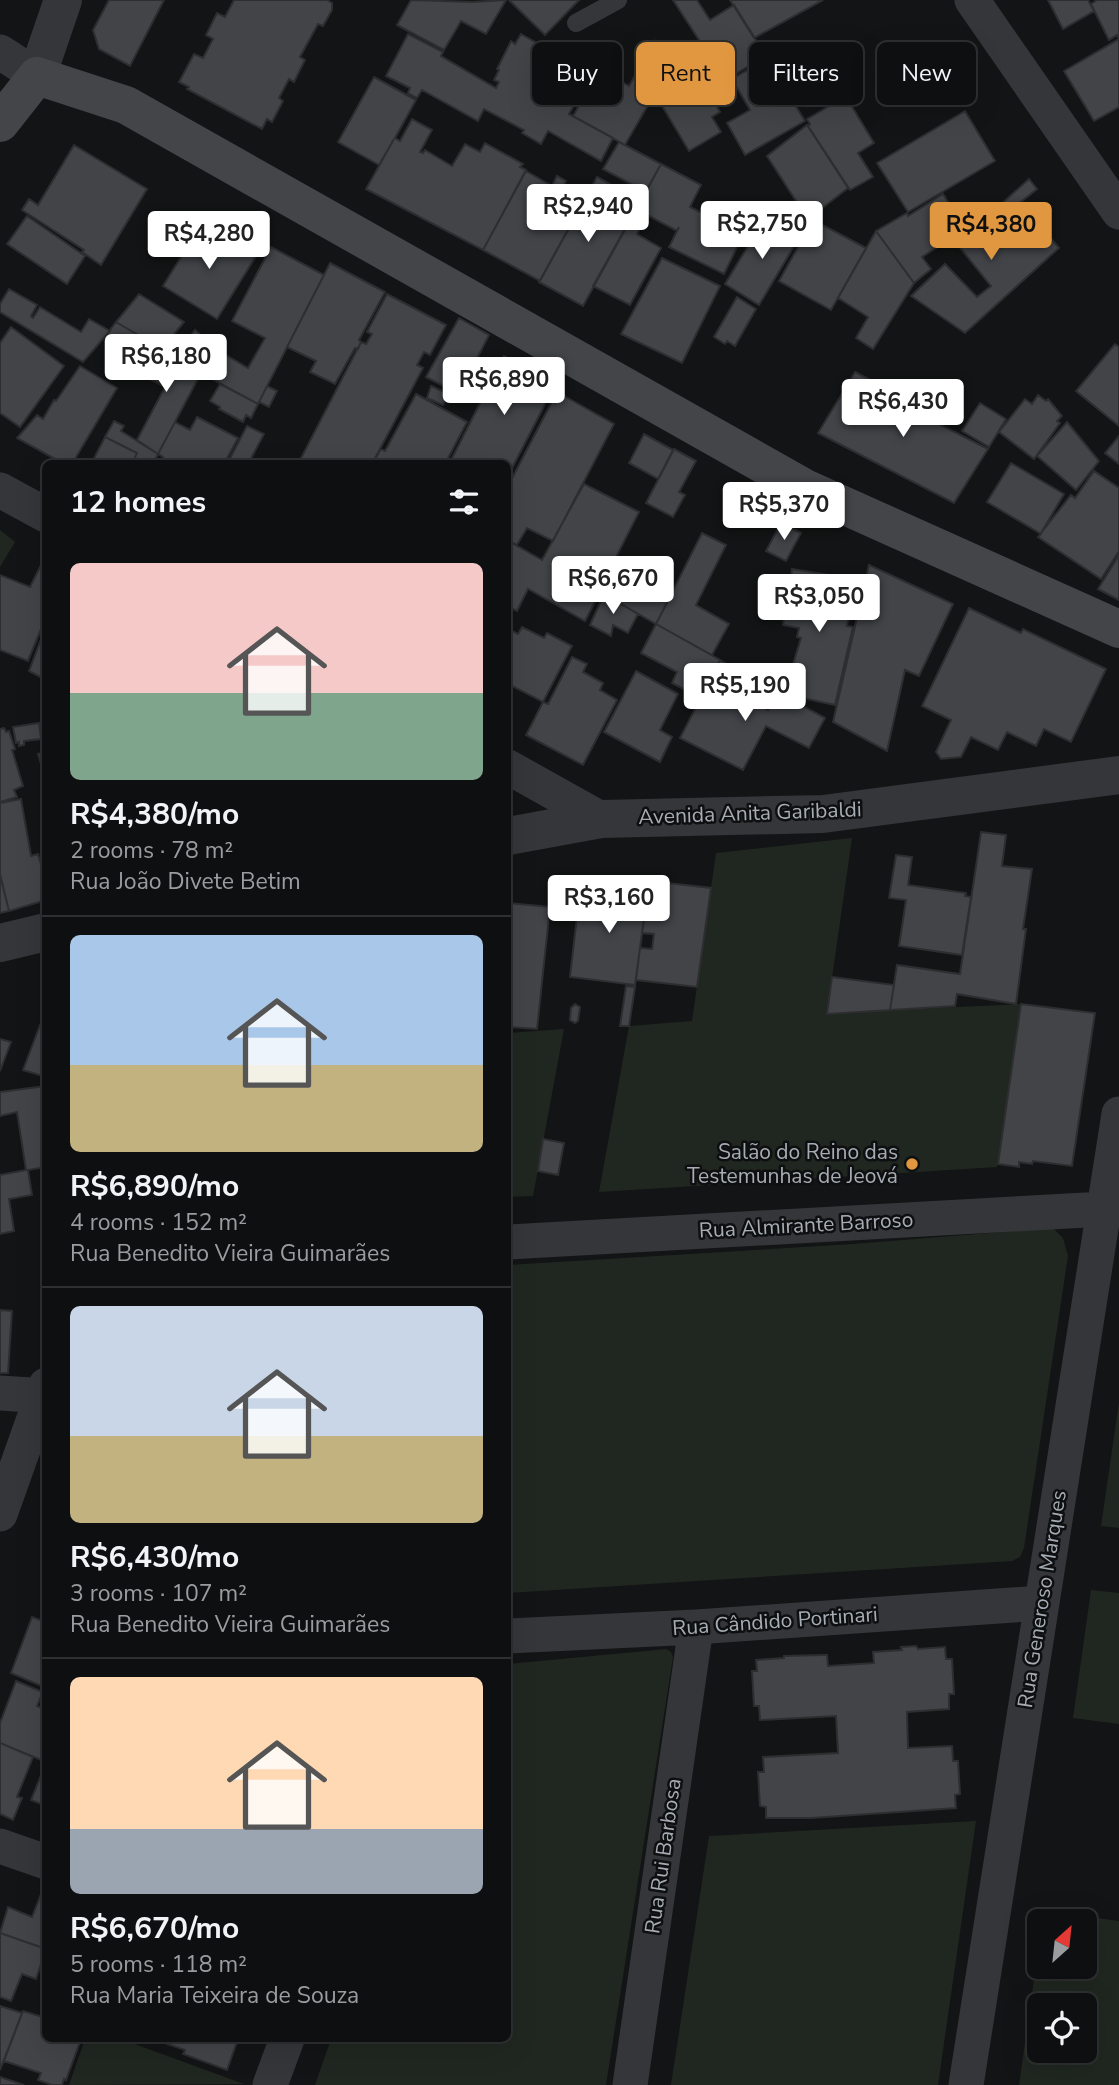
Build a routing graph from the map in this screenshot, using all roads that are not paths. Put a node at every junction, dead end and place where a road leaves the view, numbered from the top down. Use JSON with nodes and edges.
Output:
{"nodes":[{"id":1,"x":63,"y":0,"type":"edge"},
{"id":2,"x":618,"y":0,"type":"edge"},
{"id":3,"x":972,"y":0,"type":"edge"},
{"id":4,"x":576,"y":23,"type":"dead end"},
{"id":5,"x":0,"y":52,"type":"edge"},
{"id":6,"x":37,"y":76,"type":"junction"},
{"id":7,"x":0,"y":123,"type":"edge"},
{"id":8,"x":1119,"y":212,"type":"edge"},
{"id":9,"x":3,"y":499,"type":"edge"},
{"id":10,"x":42,"y":514,"type":"edge"},
{"id":11,"x":1119,"y":629,"type":"edge"},
{"id":12,"x":511,"y":769,"type":"edge"},
{"id":13,"x":1119,"y":775,"type":"edge"},
{"id":14,"x":601,"y":819,"type":"junction"},
{"id":15,"x":511,"y":835,"type":"edge"},
{"id":16,"x":42,"y":933,"type":"edge"},
{"id":17,"x":0,"y":943,"type":"edge"},
{"id":18,"x":1119,"y":1114,"type":"edge"},
{"id":19,"x":1104,"y":1209,"type":"junction"},
{"id":20,"x":511,"y":1242,"type":"edge"},
{"id":21,"x":42,"y":1392,"type":"edge"},
{"id":22,"x":0,"y":1393,"type":"edge"},
{"id":23,"x":42,"y":1398,"type":"edge"},
{"id":24,"x":0,"y":1514,"type":"edge"},
{"id":25,"x":1042,"y":1603,"type":"junction"},
{"id":26,"x":696,"y":1627,"type":"junction"},
{"id":27,"x":511,"y":1636,"type":"edge"},
{"id":28,"x":0,"y":1846,"type":"edge"},
{"id":29,"x":42,"y":1861,"type":"edge"},
{"id":30,"x":286,"y":2042,"type":"edge"},
{"id":31,"x":270,"y":2085,"type":"edge"},
{"id":32,"x":630,"y":2085,"type":"edge"},
{"id":33,"x":966,"y":2085,"type":"edge"}],
"edges":[{"from":1,"to":6,"type":"street"},
{"from":2,"to":4,"type":"lane"},
{"from":3,"to":8,"type":"street"},
{"from":5,"to":6,"type":"street"},
{"from":6,"to":7,"type":"main road"},
{"from":6,"to":11,"type":"main road"},
{"from":9,"to":10,"type":"street"},
{"from":12,"to":14,"type":"street"},
{"from":13,"to":14,"type":"street","name":"Avenida Anita Garibaldi"},
{"from":14,"to":15,"type":"street","name":"Avenida Anita Garibaldi"},
{"from":16,"to":17,"type":"street"},
{"from":18,"to":19,"type":"street","name":"Rua Generoso Marques"},
{"from":19,"to":20,"type":"street","name":"Rua Almirante Barroso"},
{"from":19,"to":25,"type":"street","name":"Rua Generoso Marques"},
{"from":21,"to":22,"type":"street"},
{"from":23,"to":24,"type":"street"},
{"from":25,"to":26,"type":"street","name":"Rua Cândido Portinari"},
{"from":25,"to":33,"type":"street","name":"Rua Generoso Marques"},
{"from":26,"to":27,"type":"street","name":"Rua Cândido Portinari"},
{"from":26,"to":32,"type":"street","name":"Rua Rui Barbosa"},
{"from":28,"to":29,"type":"street"},
{"from":30,"to":31,"type":"street"}]}
